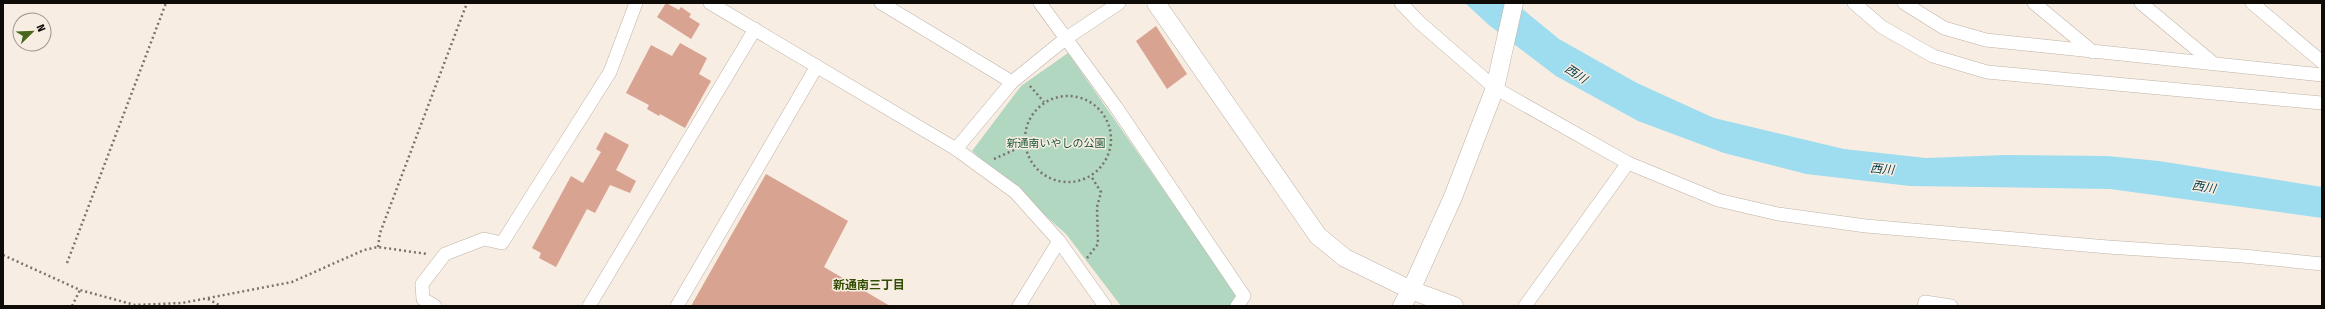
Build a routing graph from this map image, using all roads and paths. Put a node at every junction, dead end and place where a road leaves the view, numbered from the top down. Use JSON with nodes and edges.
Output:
{"nodes":[{"id":1,"x":166,"y":3,"type":"edge"},
{"id":2,"x":467,"y":3,"type":"edge"},
{"id":3,"x":636,"y":3,"type":"edge"},
{"id":4,"x":710,"y":3,"type":"edge"},
{"id":5,"x":881,"y":3,"type":"edge"},
{"id":6,"x":1040,"y":3,"type":"edge"},
{"id":7,"x":1119,"y":3,"type":"edge"},
{"id":8,"x":1156,"y":3,"type":"edge"},
{"id":9,"x":1401,"y":3,"type":"edge"},
{"id":10,"x":1514,"y":3,"type":"edge"},
{"id":11,"x":1854,"y":3,"type":"edge"},
{"id":12,"x":1904,"y":3,"type":"edge"},
{"id":13,"x":2034,"y":3,"type":"edge"},
{"id":14,"x":2141,"y":3,"type":"edge"},
{"id":15,"x":2252,"y":3,"type":"edge"},
{"id":16,"x":728,"y":8,"type":"edge"},
{"id":17,"x":755,"y":29,"type":"junction"},
{"id":18,"x":1065,"y":39,"type":"junction"},
{"id":19,"x":2093,"y":52,"type":"junction"},
{"id":20,"x":2322,"y":62,"type":"edge"},
{"id":21,"x":2213,"y":63,"type":"junction"},
{"id":22,"x":817,"y":66,"type":"junction"},
{"id":23,"x":2322,"y":74,"type":"edge"},
{"id":24,"x":1012,"y":82,"type":"junction"},
{"id":25,"x":1026,"y":82,"type":"dead end"},
{"id":26,"x":1495,"y":88,"type":"junction"},
{"id":27,"x":1044,"y":102,"type":"junction"},
{"id":28,"x":2322,"y":103,"type":"edge"},
{"id":29,"x":1025,"y":145,"type":"junction"},
{"id":30,"x":956,"y":148,"type":"junction"},
{"id":31,"x":992,"y":160,"type":"dead end"},
{"id":32,"x":1628,"y":163,"type":"junction"},
{"id":33,"x":1091,"y":176,"type":"junction"},
{"id":34,"x":1059,"y":241,"type":"junction"},
{"id":35,"x":378,"y":247,"type":"junction"},
{"id":36,"x":445,"y":254,"type":"junction"},
{"id":37,"x":3,"y":255,"type":"edge"},
{"id":38,"x":1085,"y":260,"type":"dead end"},
{"id":39,"x":67,"y":263,"type":"dead end"},
{"id":40,"x":2322,"y":264,"type":"edge"},
{"id":41,"x":80,"y":290,"type":"junction"},
{"id":42,"x":1411,"y":290,"type":"junction"},
{"id":43,"x":208,"y":299,"type":"junction"},
{"id":44,"x":72,"y":306,"type":"edge"},
{"id":45,"x":221,"y":306,"type":"edge"},
{"id":46,"x":435,"y":306,"type":"edge"},
{"id":47,"x":589,"y":306,"type":"edge"},
{"id":48,"x":677,"y":306,"type":"edge"},
{"id":49,"x":1019,"y":306,"type":"edge"},
{"id":50,"x":1105,"y":306,"type":"edge"},
{"id":51,"x":1237,"y":306,"type":"edge"},
{"id":52,"x":1402,"y":306,"type":"edge"},
{"id":53,"x":1454,"y":306,"type":"edge"},
{"id":54,"x":1525,"y":306,"type":"edge"},
{"id":55,"x":1924,"y":306,"type":"edge"},
{"id":56,"x":1951,"y":306,"type":"edge"}],
"edges":[{"from":1,"to":39,"type":"path"},
{"from":2,"to":35,"type":"path"},
{"from":3,"to":36,"type":"street"},
{"from":4,"to":16,"type":"street"},
{"from":5,"to":24,"type":"street"},
{"from":6,"to":18,"type":"street"},
{"from":7,"to":18,"type":"street"},
{"from":8,"to":42,"type":"street"},
{"from":9,"to":26,"type":"street"},
{"from":10,"to":26,"type":"street"},
{"from":11,"to":28,"type":"street"},
{"from":12,"to":19,"type":"street"},
{"from":13,"to":19,"type":"street"},
{"from":14,"to":21,"type":"street"},
{"from":15,"to":20,"type":"street"},
{"from":16,"to":17,"type":"street"},
{"from":17,"to":22,"type":"street"},
{"from":17,"to":47,"type":"street"},
{"from":18,"to":24,"type":"street"},
{"from":18,"to":51,"type":"street"},
{"from":19,"to":21,"type":"street"},
{"from":21,"to":23,"type":"street"},
{"from":22,"to":30,"type":"street"},
{"from":22,"to":48,"type":"street"},
{"from":24,"to":30,"type":"street"},
{"from":25,"to":27,"type":"path"},
{"from":26,"to":32,"type":"street"},
{"from":26,"to":42,"type":"street"},
{"from":27,"to":29,"type":"path"},
{"from":27,"to":33,"type":"path"},
{"from":29,"to":31,"type":"path"},
{"from":29,"to":33,"type":"path"},
{"from":30,"to":34,"type":"street"},
{"from":32,"to":40,"type":"street"},
{"from":32,"to":54,"type":"street"},
{"from":33,"to":38,"type":"path"},
{"from":34,"to":49,"type":"street"},
{"from":34,"to":50,"type":"street"},
{"from":35,"to":36,"type":"path"},
{"from":35,"to":43,"type":"path"},
{"from":36,"to":46,"type":"street"},
{"from":37,"to":41,"type":"path"},
{"from":41,"to":43,"type":"path"},
{"from":41,"to":44,"type":"path"},
{"from":42,"to":52,"type":"street"},
{"from":42,"to":53,"type":"street"},
{"from":43,"to":45,"type":"path"},
{"from":55,"to":56,"type":"street"}]}
